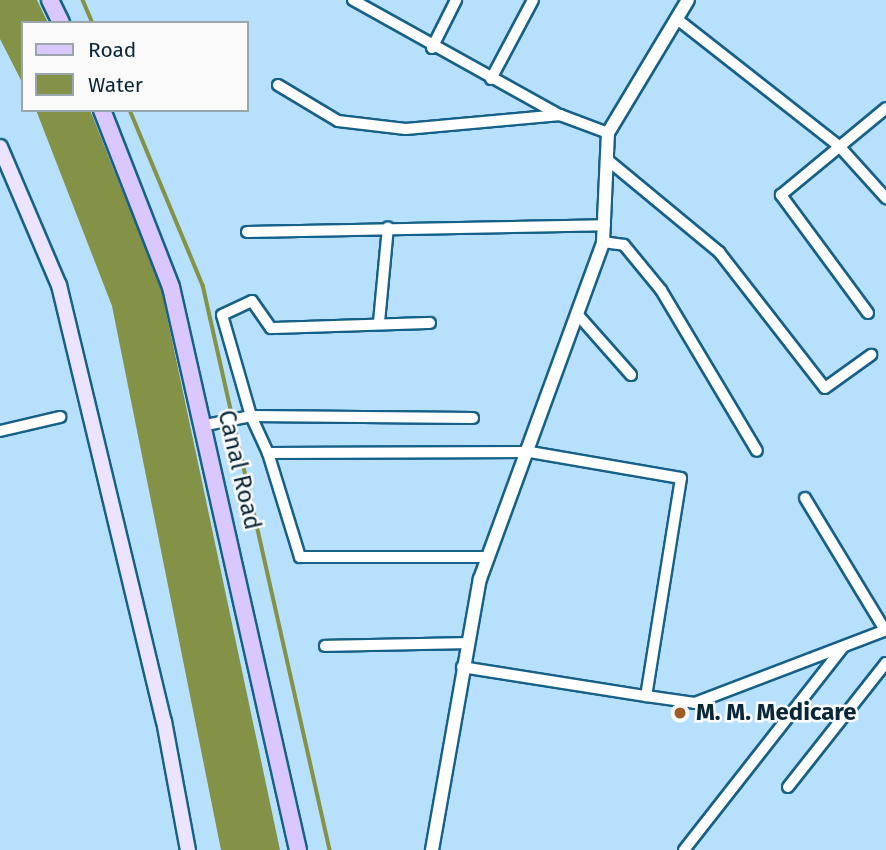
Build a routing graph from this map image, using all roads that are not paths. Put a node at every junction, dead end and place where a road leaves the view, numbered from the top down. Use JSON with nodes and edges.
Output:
{"nodes":[{"id":1,"x":50,"y":0,"type":"edge"},
{"id":2,"x":354,"y":0,"type":"edge"},
{"id":3,"x":456,"y":0,"type":"edge"},
{"id":4,"x":533,"y":0,"type":"edge"},
{"id":5,"x":688,"y":0,"type":"edge"},
{"id":6,"x":677,"y":19,"type":"junction"},
{"id":7,"x":60,"y":21,"type":"edge"},
{"id":8,"x":432,"y":48,"type":"junction"},
{"id":9,"x":491,"y":79,"type":"junction"},
{"id":10,"x":278,"y":85,"type":"dead end"},
{"id":11,"x":886,"y":107,"type":"edge"},
{"id":12,"x":103,"y":112,"type":"edge"},
{"id":13,"x":560,"y":115,"type":"junction"},
{"id":14,"x":608,"y":133,"type":"junction"},
{"id":15,"x":0,"y":147,"type":"edge"},
{"id":16,"x":840,"y":147,"type":"junction"},
{"id":17,"x":609,"y":161,"type":"junction"},
{"id":18,"x":886,"y":198,"type":"edge"},
{"id":19,"x":605,"y":225,"type":"junction"},
{"id":20,"x":388,"y":227,"type":"junction"},
{"id":21,"x":247,"y":232,"type":"dead end"},
{"id":22,"x":603,"y":242,"type":"junction"},
{"id":23,"x":868,"y":313,"type":"dead end"},
{"id":24,"x":578,"y":315,"type":"junction"},
{"id":25,"x":379,"y":322,"type":"junction"},
{"id":26,"x":430,"y":323,"type":"dead end"},
{"id":27,"x":871,"y":355,"type":"dead end"},
{"id":28,"x":631,"y":375,"type":"dead end"},
{"id":29,"x":251,"y":416,"type":"junction"},
{"id":30,"x":60,"y":417,"type":"dead end"},
{"id":31,"x":472,"y":418,"type":"dead end"},
{"id":32,"x":206,"y":425,"type":"junction"},
{"id":33,"x":0,"y":431,"type":"edge"},
{"id":34,"x":758,"y":450,"type":"dead end"},
{"id":35,"x":530,"y":452,"type":"junction"},
{"id":36,"x":268,"y":453,"type":"junction"},
{"id":37,"x":805,"y":498,"type":"dead end"},
{"id":38,"x":489,"y":557,"type":"junction"},
{"id":39,"x":886,"y":630,"type":"edge"},
{"id":40,"x":466,"y":643,"type":"junction"},
{"id":41,"x":845,"y":645,"type":"junction"},
{"id":42,"x":324,"y":646,"type":"dead end"},
{"id":43,"x":886,"y":663,"type":"edge"},
{"id":44,"x":462,"y":667,"type":"junction"},
{"id":45,"x":646,"y":696,"type":"junction"},
{"id":46,"x":788,"y":787,"type":"dead end"},
{"id":47,"x":188,"y":850,"type":"edge"},
{"id":48,"x":298,"y":850,"type":"edge"},
{"id":49,"x":432,"y":850,"type":"edge"},
{"id":50,"x":684,"y":850,"type":"edge"}],
"edges":[{"from":1,"to":7,"type":"main road"},
{"from":2,"to":8,"type":"street"},
{"from":3,"to":8,"type":"street"},
{"from":4,"to":9,"type":"street"},
{"from":5,"to":6,"type":"street"},
{"from":6,"to":14,"type":"street"},
{"from":6,"to":16,"type":"street"},
{"from":8,"to":9,"type":"street"},
{"from":9,"to":13,"type":"street"},
{"from":10,"to":13,"type":"street"},
{"from":11,"to":16,"type":"street"},
{"from":12,"to":32,"type":"main road","name":"Canal Road"},
{"from":13,"to":14,"type":"street"},
{"from":14,"to":17,"type":"street"},
{"from":15,"to":47,"type":"main road"},
{"from":16,"to":18,"type":"street"},
{"from":16,"to":23,"type":"street"},
{"from":17,"to":19,"type":"street"},
{"from":17,"to":27,"type":"street"},
{"from":19,"to":20,"type":"street"},
{"from":19,"to":22,"type":"street"},
{"from":20,"to":21,"type":"street"},
{"from":20,"to":25,"type":"street"},
{"from":22,"to":24,"type":"street"},
{"from":22,"to":34,"type":"street"},
{"from":24,"to":28,"type":"street"},
{"from":24,"to":35,"type":"street"},
{"from":25,"to":26,"type":"street"},
{"from":25,"to":29,"type":"street"},
{"from":29,"to":31,"type":"street"},
{"from":29,"to":32,"type":"street"},
{"from":29,"to":36,"type":"street"},
{"from":30,"to":33,"type":"street"},
{"from":32,"to":48,"type":"main road","name":"Canal Road"},
{"from":35,"to":36,"type":"street"},
{"from":35,"to":38,"type":"street"},
{"from":35,"to":45,"type":"street"},
{"from":36,"to":38,"type":"street"},
{"from":37,"to":39,"type":"street"},
{"from":38,"to":40,"type":"street"},
{"from":39,"to":41,"type":"street"},
{"from":40,"to":42,"type":"street"},
{"from":40,"to":44,"type":"street"},
{"from":41,"to":45,"type":"street"},
{"from":41,"to":50,"type":"street"},
{"from":43,"to":46,"type":"street"},
{"from":44,"to":45,"type":"street"},
{"from":44,"to":49,"type":"street"}]}
